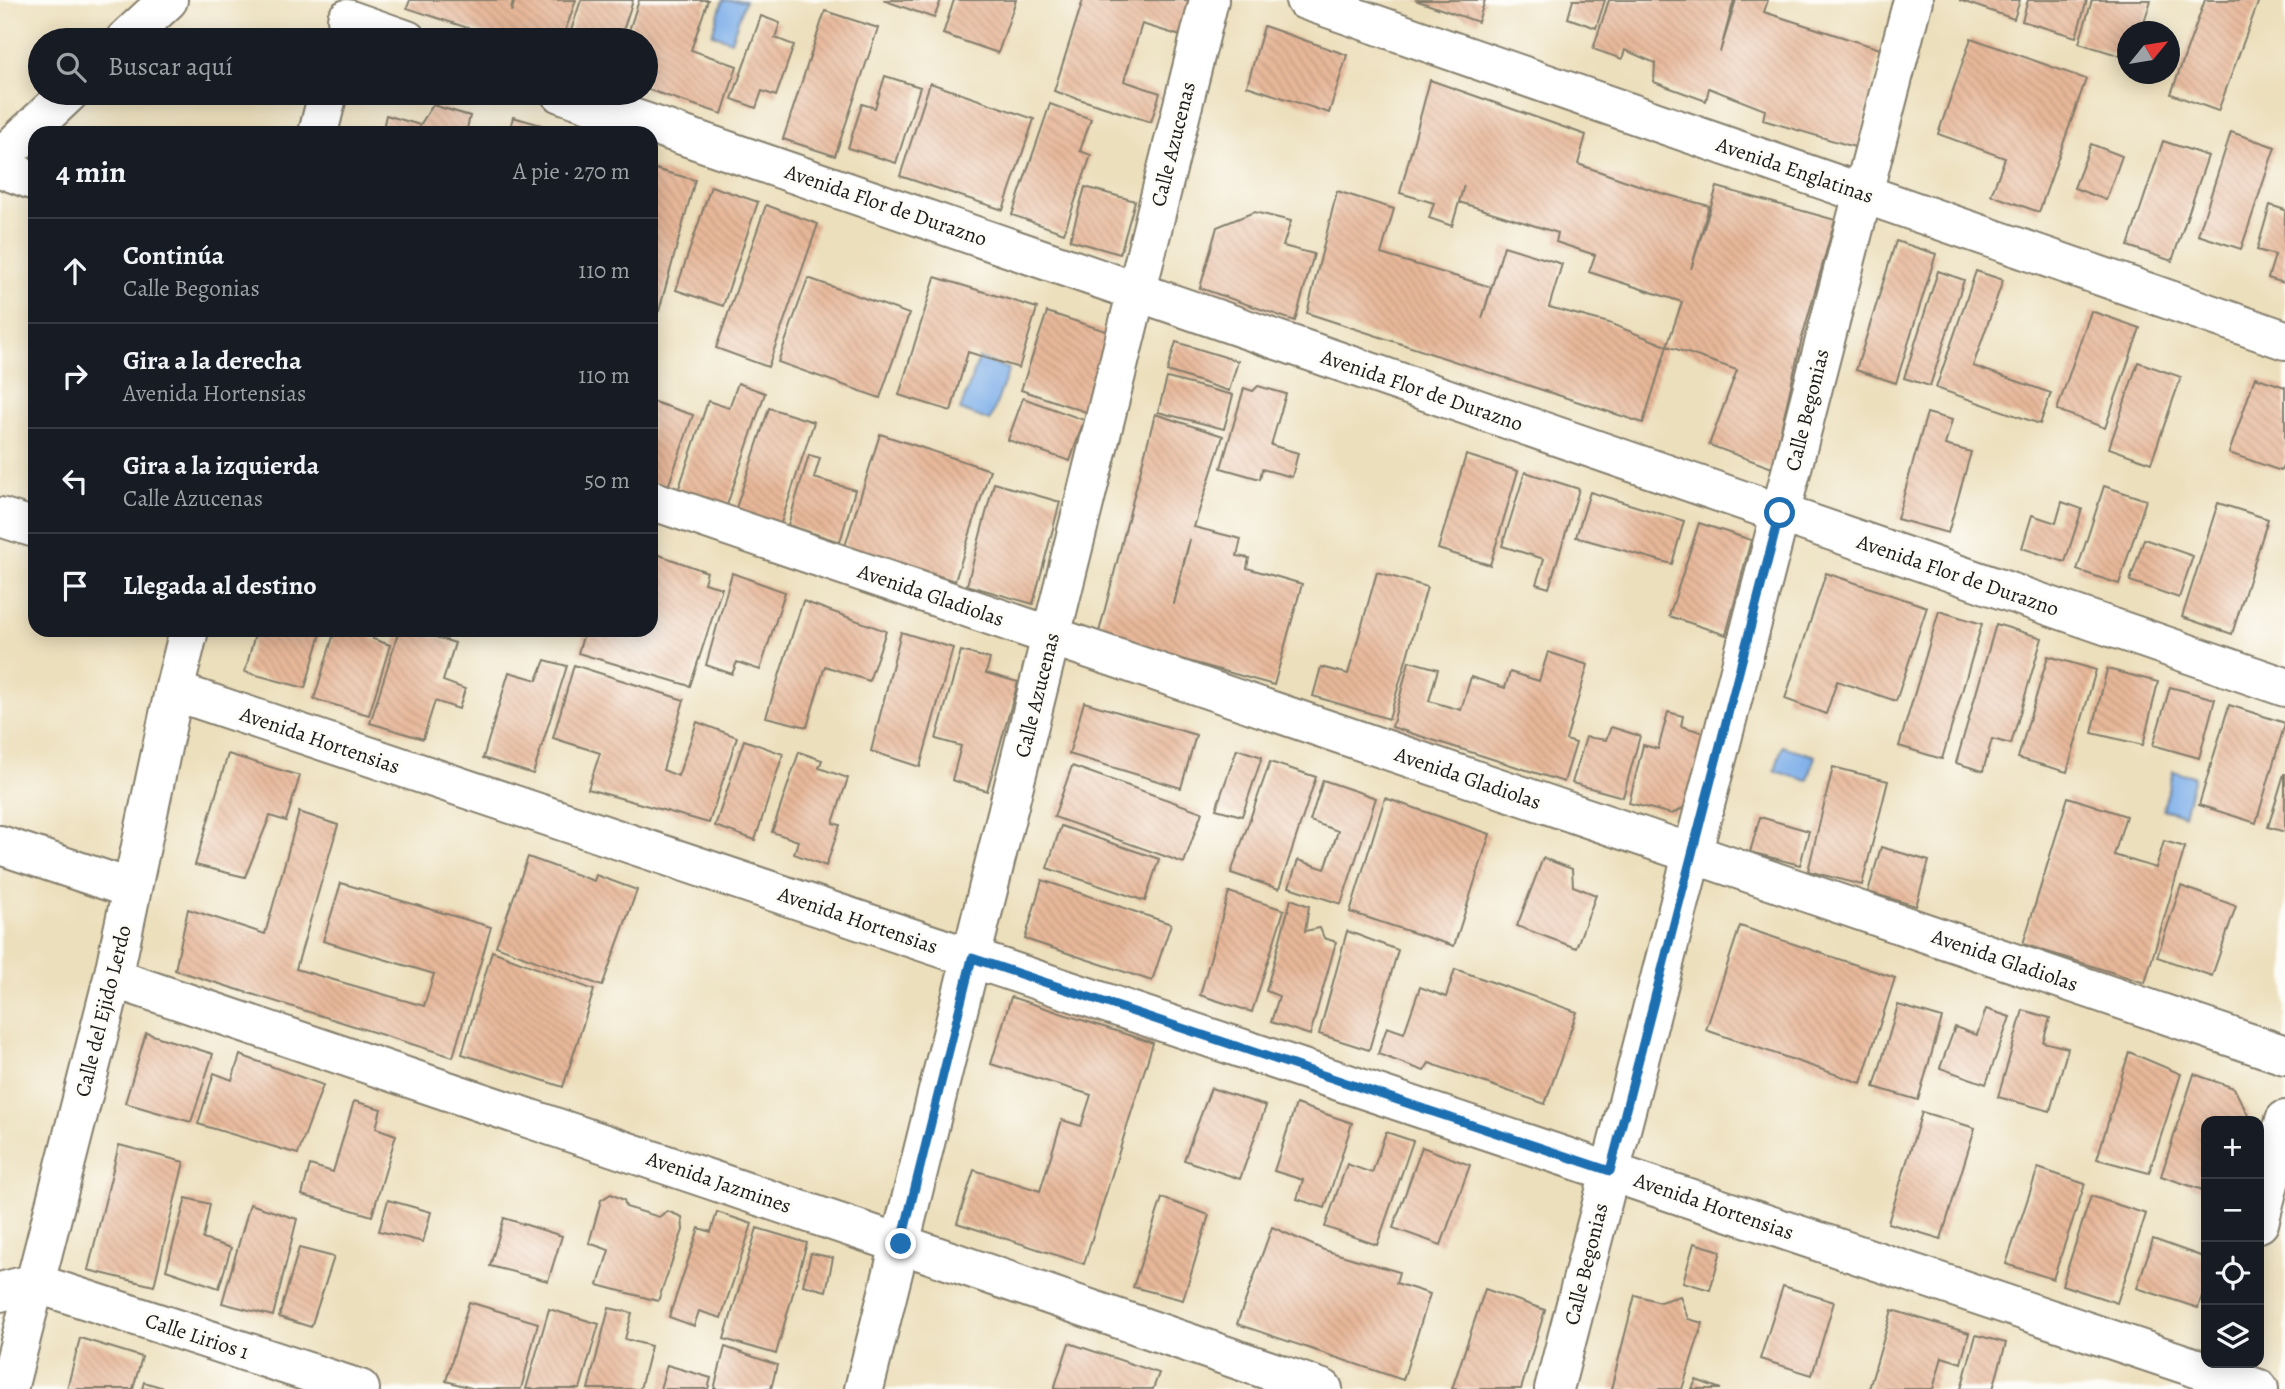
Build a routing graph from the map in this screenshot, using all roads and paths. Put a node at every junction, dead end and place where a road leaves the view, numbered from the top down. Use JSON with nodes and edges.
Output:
{"nodes":[{"id":1,"x":168,"y":0,"type":"edge"},
{"id":2,"x":1209,"y":0,"type":"edge"},
{"id":3,"x":1304,"y":0,"type":"edge"},
{"id":4,"x":1913,"y":0,"type":"edge"},
{"id":5,"x":347,"y":20,"type":"edge"},
{"id":6,"x":138,"y":28,"type":"edge"},
{"id":7,"x":371,"y":28,"type":"edge"},
{"id":8,"x":56,"y":105,"type":"edge"},
{"id":9,"x":325,"y":105,"type":"edge"},
{"id":10,"x":595,"y":105,"type":"edge"},
{"id":11,"x":34,"y":126,"type":"edge"},
{"id":12,"x":320,"y":126,"type":"edge"},
{"id":13,"x":656,"y":126,"type":"edge"},
{"id":14,"x":658,"y":127,"type":"edge"},
{"id":15,"x":28,"y":132,"type":"edge"},
{"id":16,"x":0,"y":158,"type":"edge"},
{"id":17,"x":0,"y":168,"type":"edge"},
{"id":18,"x":28,"y":178,"type":"edge"},
{"id":19,"x":1863,"y":194,"type":"junction"},
{"id":20,"x":1137,"y":292,"type":"junction"},
{"id":21,"x":2285,"y":340,"type":"edge"},
{"id":22,"x":658,"y":502,"type":"edge"},
{"id":23,"x":1780,"y":513,"type":"junction"},
{"id":24,"x":0,"y":517,"type":"edge"},
{"id":25,"x":28,"y":526,"type":"edge"},
{"id":26,"x":1052,"y":636,"type":"junction"},
{"id":27,"x":187,"y":637,"type":"edge"},
{"id":28,"x":2285,"y":687,"type":"edge"},
{"id":29,"x":174,"y":691,"type":"junction"},
{"id":30,"x":0,"y":845,"type":"edge"},
{"id":31,"x":1692,"y":854,"type":"junction"},
{"id":32,"x":132,"y":889,"type":"junction"},
{"id":33,"x":972,"y":958,"type":"junction"},
{"id":34,"x":113,"y":978,"type":"junction"},
{"id":35,"x":2285,"y":1055,"type":"edge"},
{"id":36,"x":2285,"y":1120,"type":"edge"},
{"id":37,"x":1610,"y":1171,"type":"junction"},
{"id":38,"x":2264,"y":1203,"type":"edge"},
{"id":39,"x":901,"y":1244,"type":"junction"},
{"id":40,"x":17,"y":1288,"type":"edge"},
{"id":41,"x":2220,"y":1376,"type":"edge"},
{"id":42,"x":8,"y":1389,"type":"edge"},
{"id":43,"x":360,"y":1389,"type":"edge"},
{"id":44,"x":864,"y":1389,"type":"edge"},
{"id":45,"x":1323,"y":1389,"type":"edge"},
{"id":46,"x":1554,"y":1389,"type":"edge"},
{"id":47,"x":2259,"y":1389,"type":"edge"}],
"edges":[{"from":1,"to":6,"type":"street"},
{"from":2,"to":20,"type":"street","name":"Calle Azucenas"},
{"from":3,"to":19,"type":"street","name":"Avenida Englatinas"},
{"from":4,"to":19,"type":"street","name":"Calle Begonias"},
{"from":5,"to":7,"type":"street"},
{"from":8,"to":11,"type":"street"},
{"from":9,"to":12,"type":"street"},
{"from":10,"to":13,"type":"street","name":"Avenida Flor de Durazno"},
{"from":14,"to":20,"type":"street","name":"Avenida Flor de Durazno"},
{"from":15,"to":16,"type":"street"},
{"from":17,"to":18,"type":"street"},
{"from":19,"to":21,"type":"street","name":"Avenida Englatinas"},
{"from":19,"to":23,"type":"street","name":"Calle Begonias"},
{"from":20,"to":23,"type":"street","name":"Avenida Flor de Durazno"},
{"from":20,"to":26,"type":"street","name":"Calle Azucenas"},
{"from":22,"to":26,"type":"street","name":"Avenida Gladiolas"},
{"from":23,"to":28,"type":"street","name":"Avenida Flor de Durazno"},
{"from":23,"to":31,"type":"street","name":"Calle Begonias"},
{"from":24,"to":25,"type":"street"},
{"from":26,"to":31,"type":"street","name":"Avenida Gladiolas"},
{"from":26,"to":33,"type":"street","name":"Calle Azucenas"},
{"from":27,"to":29,"type":"street","name":"Calle del Ejido Lerdo"},
{"from":29,"to":32,"type":"street","name":"Calle del Ejido Lerdo"},
{"from":29,"to":33,"type":"street","name":"Avenida Hortensias"},
{"from":30,"to":32,"type":"street"},
{"from":31,"to":35,"type":"street","name":"Avenida Gladiolas"},
{"from":31,"to":37,"type":"street","name":"Calle Begonias"},
{"from":32,"to":34,"type":"street","name":"Calle del Ejido Lerdo"},
{"from":33,"to":37,"type":"street","name":"Avenida Hortensias"},
{"from":33,"to":39,"type":"street","name":"Calle Azucenas"},
{"from":34,"to":39,"type":"street","name":"Avenida Jazmines"},
{"from":34,"to":40,"type":"street","name":"Calle del Ejido Lerdo"},
{"from":36,"to":38,"type":"street"},
{"from":37,"to":41,"type":"street","name":"Avenida Hortensias"},
{"from":37,"to":46,"type":"street","name":"Calle Begonias"},
{"from":39,"to":44,"type":"street","name":"Calle Azucenas"},
{"from":39,"to":45,"type":"street","name":"Avenida Jazmines"},
{"from":40,"to":42,"type":"street","name":"Calle del Ejido Lerdo"},
{"from":40,"to":43,"type":"street","name":"Calle Lirios 1"},
{"from":41,"to":47,"type":"street","name":"Avenida Hortensias"}]}
